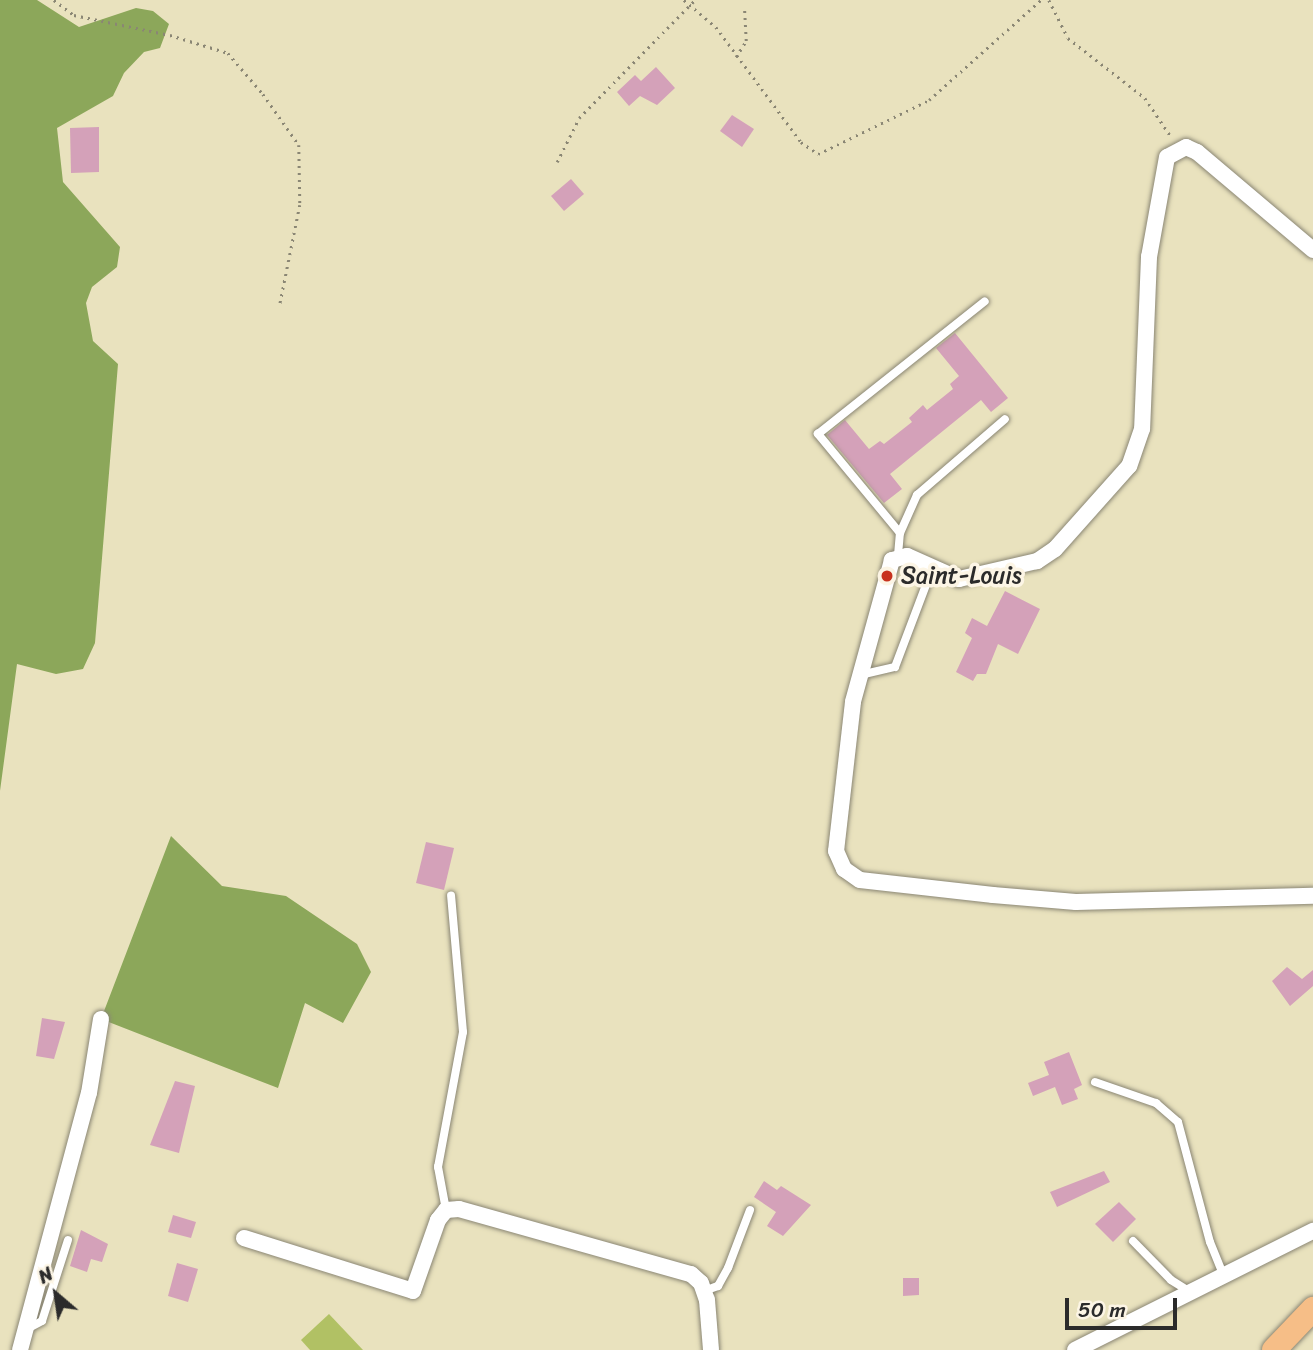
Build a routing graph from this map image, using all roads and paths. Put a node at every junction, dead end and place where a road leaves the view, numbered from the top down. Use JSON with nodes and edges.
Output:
{"nodes":[{"id":1,"x":54,"y":0,"type":"edge"},
{"id":2,"x":684,"y":0,"type":"edge"},
{"id":3,"x":695,"y":0,"type":"edge"},
{"id":4,"x":1041,"y":0,"type":"edge"},
{"id":5,"x":1049,"y":0,"type":"edge"},
{"id":6,"x":692,"y":5,"type":"junction"},
{"id":7,"x":744,"y":6,"type":"dead end"},
{"id":8,"x":736,"y":57,"type":"junction"},
{"id":9,"x":1176,"y":149,"type":"junction"},
{"id":10,"x":557,"y":162,"type":"dead end"},
{"id":11,"x":1313,"y":250,"type":"edge"},
{"id":12,"x":985,"y":301,"type":"dead end"},
{"id":13,"x":280,"y":304,"type":"dead end"},
{"id":14,"x":1005,"y":419,"type":"dead end"},
{"id":15,"x":900,"y":533,"type":"junction"},
{"id":16,"x":898,"y":555,"type":"junction"},
{"id":17,"x":932,"y":569,"type":"junction"},
{"id":18,"x":858,"y":675,"type":"junction"},
{"id":19,"x":450,"y":896,"type":"dead end"},
{"id":20,"x":1313,"y":896,"type":"edge"},
{"id":21,"x":101,"y":1019,"type":"dead end"},
{"id":22,"x":1095,"y":1082,"type":"dead end"},
{"id":23,"x":446,"y":1210,"type":"junction"},
{"id":24,"x":750,"y":1210,"type":"dead end"},
{"id":25,"x":1313,"y":1231,"type":"edge"},
{"id":26,"x":244,"y":1238,"type":"dead end"},
{"id":27,"x":68,"y":1240,"type":"dead end"},
{"id":28,"x":1133,"y":1241,"type":"dead end"},
{"id":29,"x":1224,"y":1276,"type":"junction"},
{"id":30,"x":704,"y":1291,"type":"junction"},
{"id":31,"x":1190,"y":1292,"type":"junction"},
{"id":32,"x":1313,"y":1309,"type":"edge"},
{"id":33,"x":23,"y":1332,"type":"junction"},
{"id":34,"x":20,"y":1350,"type":"edge"},
{"id":35,"x":711,"y":1350,"type":"edge"},
{"id":36,"x":1075,"y":1350,"type":"edge"},
{"id":37,"x":1274,"y":1350,"type":"edge"}],
"edges":[{"from":1,"to":13,"type":"path"},
{"from":2,"to":6,"type":"path"},
{"from":3,"to":6,"type":"path"},
{"from":4,"to":8,"type":"path"},
{"from":5,"to":9,"type":"path"},
{"from":6,"to":8,"type":"path"},
{"from":6,"to":10,"type":"path"},
{"from":7,"to":8,"type":"path"},
{"from":9,"to":11,"type":"street"},
{"from":9,"to":17,"type":"street"},
{"from":12,"to":15,"type":"lane"},
{"from":14,"to":15,"type":"lane"},
{"from":15,"to":16,"type":"lane"},
{"from":16,"to":17,"type":"street"},
{"from":16,"to":18,"type":"street"},
{"from":17,"to":18,"type":"lane"},
{"from":18,"to":20,"type":"street"},
{"from":19,"to":23,"type":"lane"},
{"from":21,"to":33,"type":"street"},
{"from":22,"to":29,"type":"lane"},
{"from":23,"to":26,"type":"street"},
{"from":23,"to":30,"type":"street"},
{"from":24,"to":30,"type":"lane"},
{"from":25,"to":29,"type":"street"},
{"from":27,"to":33,"type":"lane"},
{"from":28,"to":31,"type":"lane"},
{"from":29,"to":31,"type":"street"},
{"from":30,"to":35,"type":"street"},
{"from":31,"to":36,"type":"street"},
{"from":32,"to":37,"type":"main road"},
{"from":33,"to":34,"type":"street"}]}
